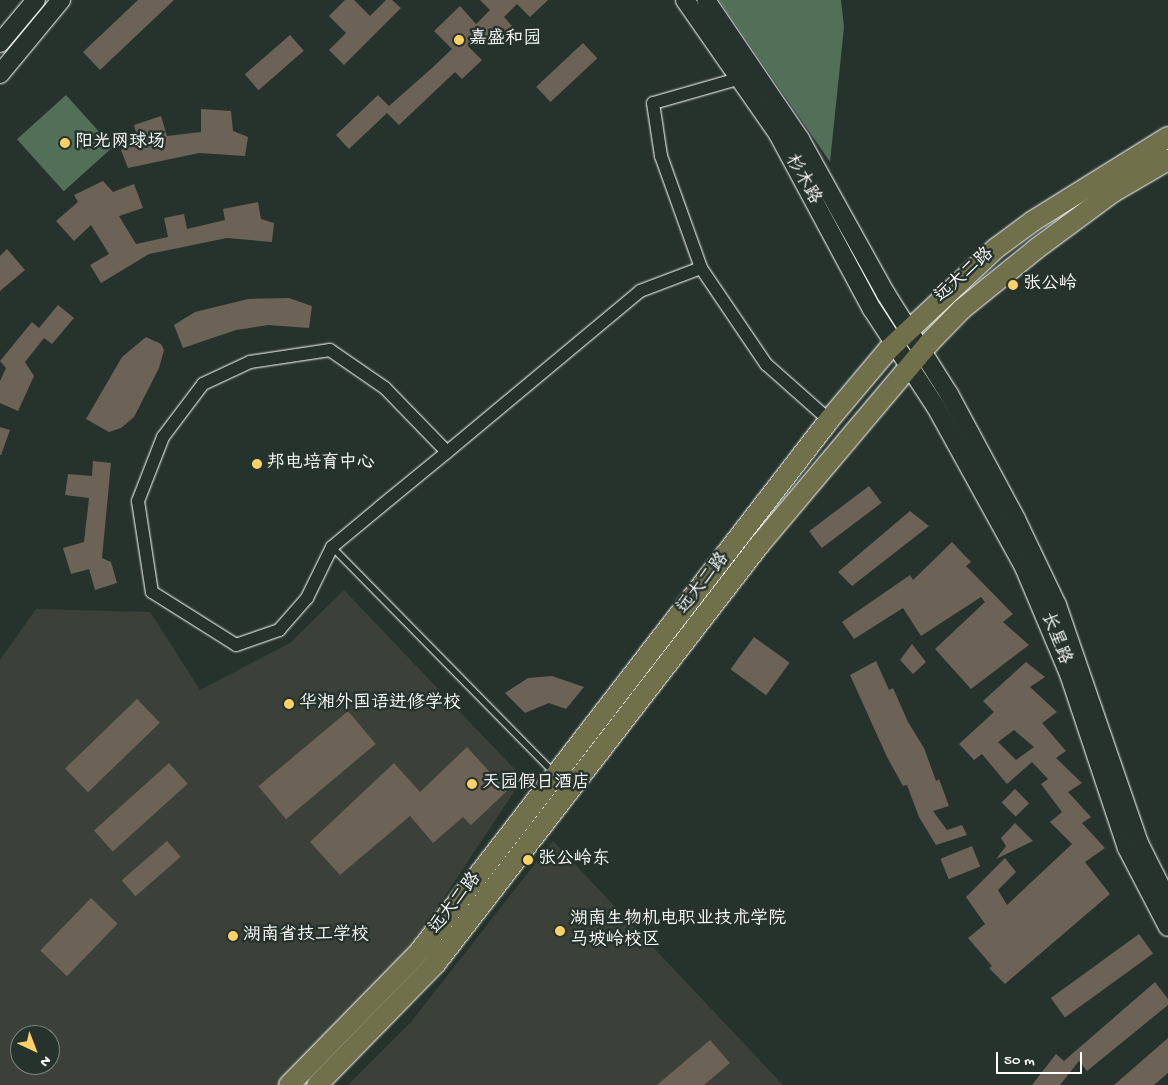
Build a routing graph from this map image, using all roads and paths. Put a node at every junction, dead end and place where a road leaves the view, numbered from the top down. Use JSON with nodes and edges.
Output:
{"nodes":[{"id":1,"x":36,"y":0,"type":"edge"},
{"id":2,"x":62,"y":0,"type":"edge"},
{"id":3,"x":685,"y":0,"type":"edge"},
{"id":4,"x":706,"y":0,"type":"edge"},
{"id":5,"x":0,"y":43,"type":"edge"},
{"id":6,"x":0,"y":74,"type":"edge"},
{"id":7,"x":742,"y":78,"type":"junction"},
{"id":8,"x":1168,"y":137,"type":"edge"},
{"id":9,"x":1168,"y":160,"type":"edge"},
{"id":10,"x":701,"y":268,"type":"junction"},
{"id":11,"x":908,"y":329,"type":"junction"},
{"id":12,"x":894,"y":344,"type":"junction"},
{"id":13,"x":922,"y":351,"type":"junction"},
{"id":14,"x":908,"y":366,"type":"junction"},
{"id":15,"x":829,"y":420,"type":"junction"},
{"id":16,"x":447,"y":452,"type":"junction"},
{"id":17,"x":332,"y":547,"type":"junction"},
{"id":18,"x":556,"y":775,"type":"junction"},
{"id":19,"x":1168,"y":901,"type":"edge"},
{"id":20,"x":1168,"y":928,"type":"edge"},
{"id":21,"x":289,"y":1085,"type":"edge"},
{"id":22,"x":317,"y":1085,"type":"edge"}],
"edges":[{"from":1,"to":5,"type":"main road"},
{"from":2,"to":6,"type":"main road"},
{"from":3,"to":7,"type":"main road","name":"杉木路"},
{"from":4,"to":11,"type":"main road","name":"杉木路"},
{"from":7,"to":10,"type":"street"},
{"from":7,"to":12,"type":"main road","name":"杉木路"},
{"from":8,"to":11,"type":"main road","name":"远大二路"},
{"from":9,"to":13,"type":"main road","name":"远大二路"},
{"from":10,"to":15,"type":"street"},
{"from":10,"to":16,"type":"street"},
{"from":11,"to":12,"type":"main road","name":"远大二路"},
{"from":11,"to":13,"type":"main road","name":"杉木路"},
{"from":12,"to":14,"type":"main road","name":"杉木路"},
{"from":12,"to":15,"type":"main road","name":"远大二路"},
{"from":13,"to":14,"type":"main road","name":"远大二路"},
{"from":13,"to":19,"type":"main road","name":"长星路"},
{"from":14,"to":20,"type":"main road","name":"长星路"},
{"from":14,"to":22,"type":"main road","name":"远大二路"},
{"from":15,"to":18,"type":"main road","name":"远大二路"},
{"from":16,"to":17,"type":"street"},
{"from":16,"to":17,"type":"street"},
{"from":17,"to":18,"type":"lane"},
{"from":18,"to":21,"type":"main road","name":"远大二路"}]}
